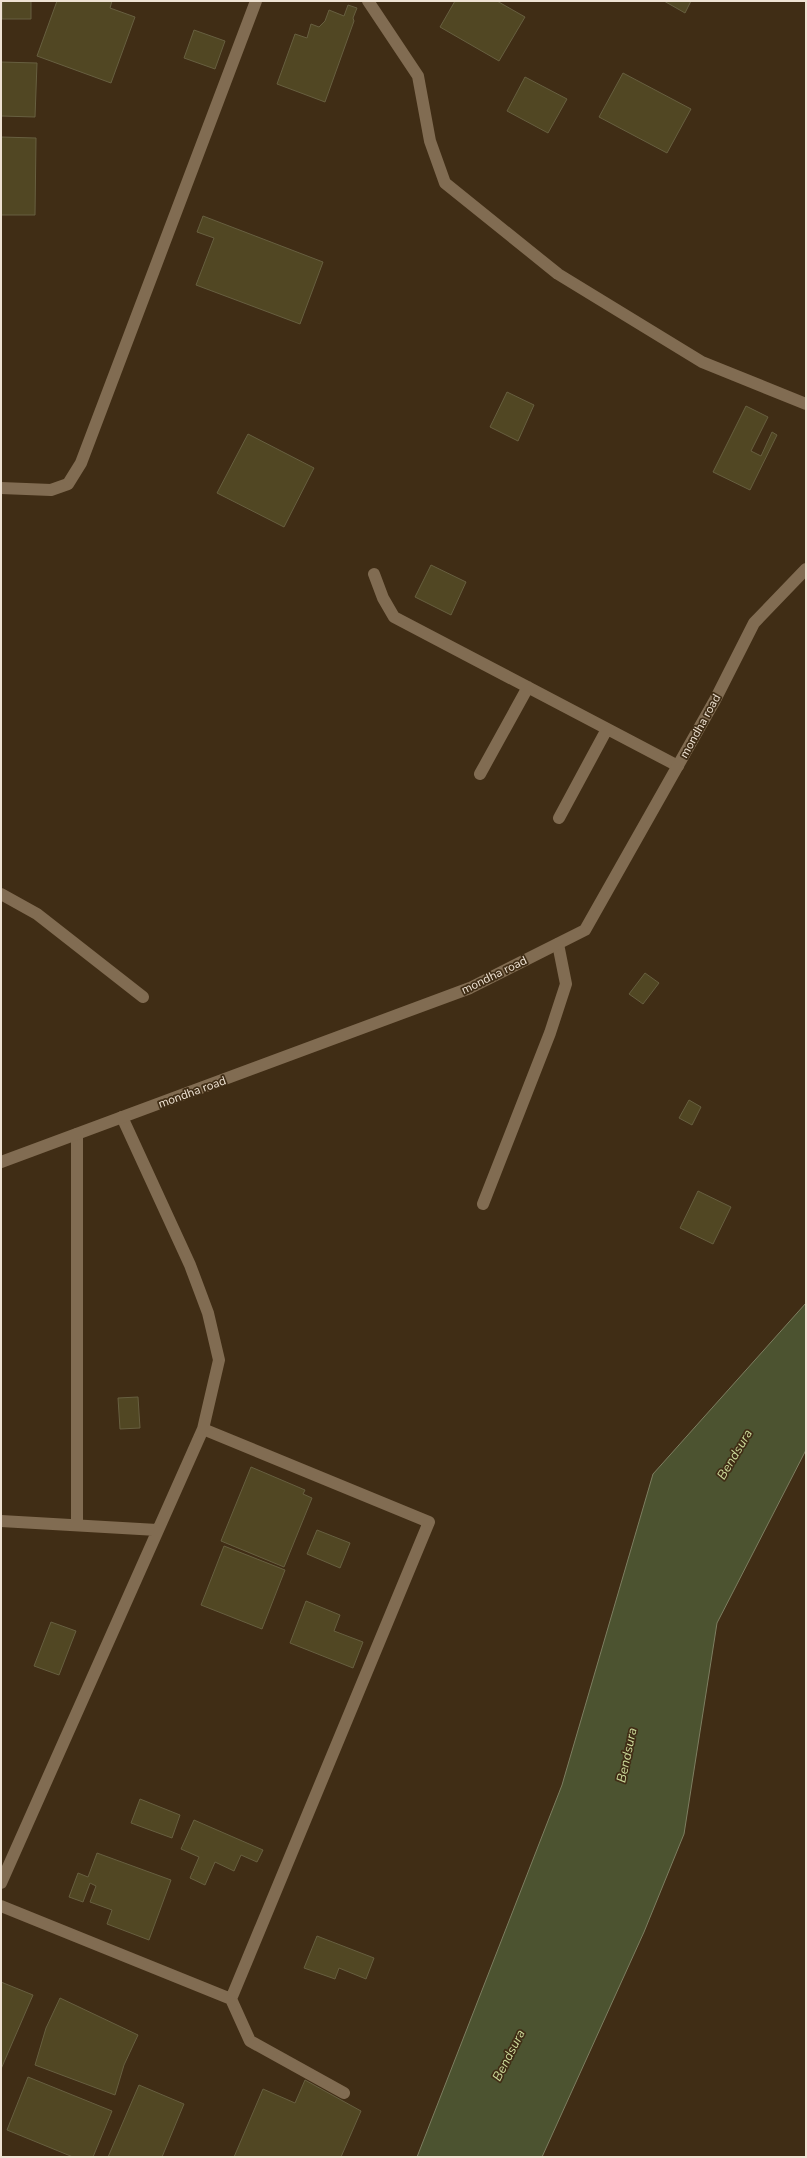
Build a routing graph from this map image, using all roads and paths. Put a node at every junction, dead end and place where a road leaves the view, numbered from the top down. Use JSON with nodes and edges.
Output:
{"nodes":[{"id":1,"x":256,"y":1,"type":"edge"},
{"id":2,"x":368,"y":1,"type":"edge"},
{"id":3,"x":806,"y":404,"type":"edge"},
{"id":4,"x":1,"y":488,"type":"edge"},
{"id":5,"x":374,"y":574,"type":"dead end"},
{"id":6,"x":804,"y":574,"type":"edge"},
{"id":7,"x":528,"y":687,"type":"junction"},
{"id":8,"x":607,"y":729,"type":"junction"},
{"id":9,"x":678,"y":766,"type":"junction"},
{"id":10,"x":480,"y":774,"type":"dead end"},
{"id":11,"x":559,"y":818,"type":"dead end"},
{"id":12,"x":1,"y":894,"type":"edge"},
{"id":13,"x":558,"y":944,"type":"junction"},
{"id":14,"x":143,"y":997,"type":"dead end"},
{"id":15,"x":122,"y":1117,"type":"junction"},
{"id":16,"x":77,"y":1134,"type":"junction"},
{"id":17,"x":1,"y":1162,"type":"edge"},
{"id":18,"x":483,"y":1204,"type":"dead end"},
{"id":19,"x":202,"y":1428,"type":"junction"},
{"id":20,"x":1,"y":1522,"type":"edge"},
{"id":21,"x":77,"y":1524,"type":"junction"},
{"id":22,"x":158,"y":1530,"type":"junction"},
{"id":23,"x":1,"y":1884,"type":"edge"},
{"id":24,"x":1,"y":1906,"type":"edge"},
{"id":25,"x":231,"y":1998,"type":"junction"},
{"id":26,"x":344,"y":2093,"type":"dead end"}],
"edges":[{"from":1,"to":4,"type":"street"},
{"from":2,"to":3,"type":"street"},
{"from":5,"to":7,"type":"street"},
{"from":6,"to":9,"type":"street","name":"mondha road"},
{"from":7,"to":8,"type":"street"},
{"from":7,"to":10,"type":"street"},
{"from":8,"to":9,"type":"street"},
{"from":8,"to":11,"type":"street"},
{"from":9,"to":13,"type":"street","name":"mondha road"},
{"from":12,"to":14,"type":"street"},
{"from":13,"to":15,"type":"street","name":"mondha road"},
{"from":13,"to":18,"type":"street"},
{"from":15,"to":16,"type":"street","name":"mondha road"},
{"from":15,"to":19,"type":"street"},
{"from":16,"to":17,"type":"street","name":"mondha road"},
{"from":16,"to":21,"type":"street"},
{"from":19,"to":22,"type":"street"},
{"from":19,"to":25,"type":"street"},
{"from":20,"to":21,"type":"street"},
{"from":21,"to":22,"type":"street"},
{"from":22,"to":23,"type":"street"},
{"from":24,"to":25,"type":"street"},
{"from":25,"to":26,"type":"street"}]}
